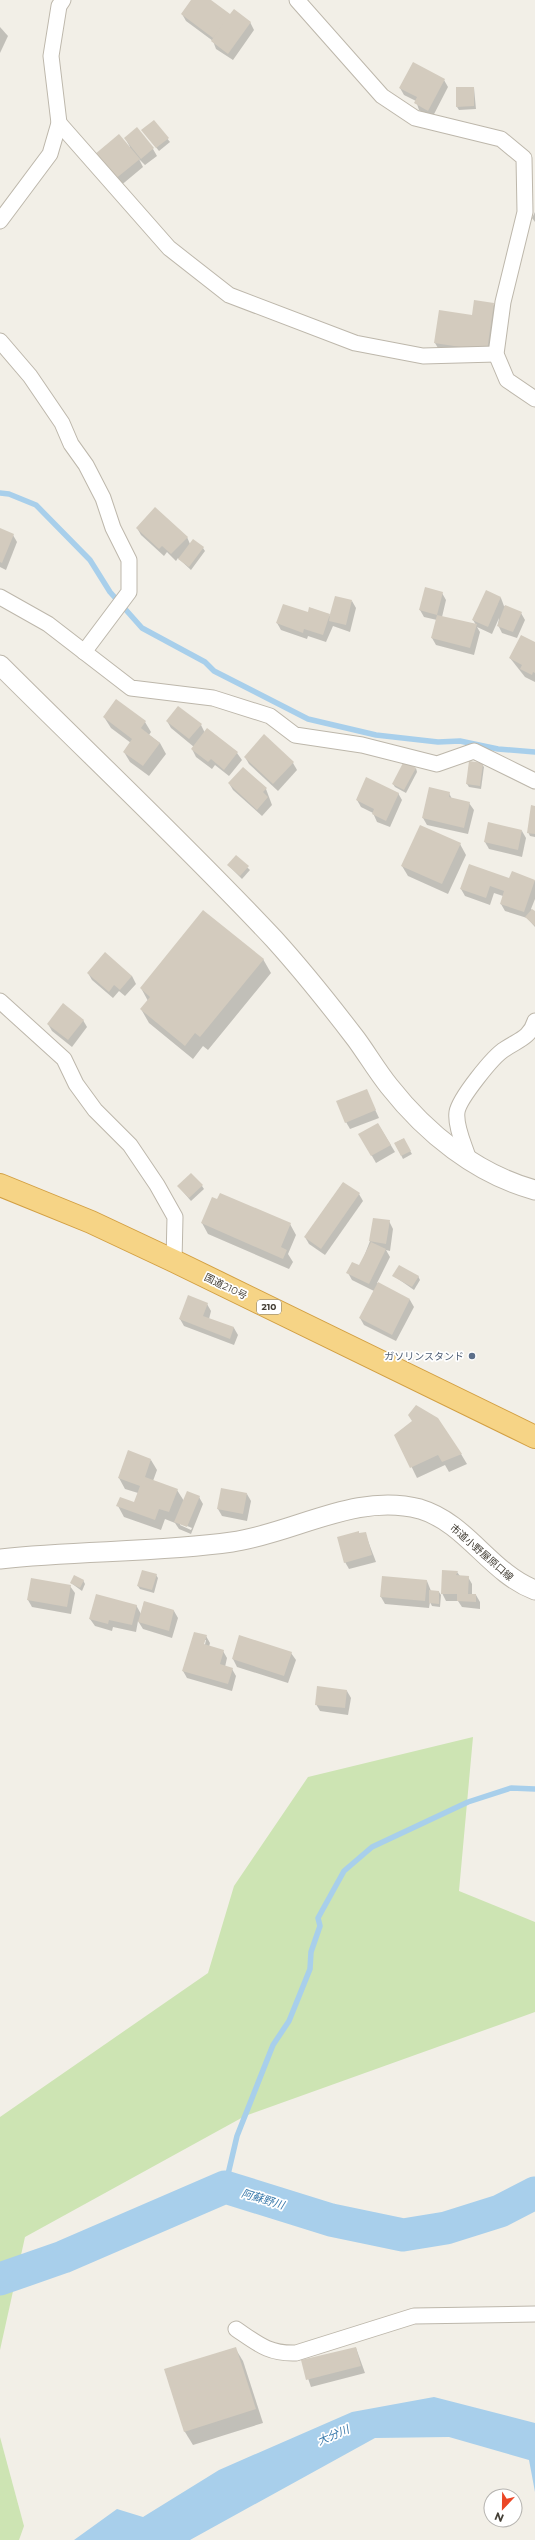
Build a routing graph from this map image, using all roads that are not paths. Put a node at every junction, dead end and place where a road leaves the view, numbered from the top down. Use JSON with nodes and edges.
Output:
{"nodes":[{"id":1,"x":64,"y":0,"type":"edge"},
{"id":2,"x":297,"y":0,"type":"edge"},
{"id":3,"x":60,"y":123,"type":"junction"},
{"id":4,"x":0,"y":221,"type":"edge"},
{"id":5,"x":0,"y":341,"type":"edge"},
{"id":6,"x":496,"y":354,"type":"junction"},
{"id":7,"x":535,"y":399,"type":"edge"},
{"id":8,"x":0,"y":597,"type":"edge"},
{"id":9,"x":84,"y":652,"type":"junction"},
{"id":10,"x":0,"y":665,"type":"edge"},
{"id":11,"x":535,"y":781,"type":"edge"},
{"id":12,"x":0,"y":1001,"type":"edge"},
{"id":13,"x":535,"y":1021,"type":"edge"},
{"id":14,"x":470,"y":1160,"type":"junction"},
{"id":15,"x":0,"y":1185,"type":"edge"},
{"id":16,"x":535,"y":1190,"type":"edge"},
{"id":17,"x":174,"y":1261,"type":"junction"},
{"id":18,"x":535,"y":1437,"type":"edge"},
{"id":19,"x":0,"y":1559,"type":"edge"},
{"id":20,"x":535,"y":1590,"type":"edge"},
{"id":21,"x":535,"y":2314,"type":"edge"},
{"id":22,"x":236,"y":2329,"type":"dead end"}],
"edges":[{"from":1,"to":3,"type":"street"},
{"from":2,"to":6,"type":"street"},
{"from":3,"to":4,"type":"street"},
{"from":3,"to":6,"type":"street"},
{"from":5,"to":9,"type":"street"},
{"from":6,"to":7,"type":"street"},
{"from":8,"to":9,"type":"street"},
{"from":9,"to":11,"type":"street"},
{"from":10,"to":14,"type":"street"},
{"from":12,"to":17,"type":"street"},
{"from":13,"to":14,"type":"street"},
{"from":14,"to":16,"type":"street"},
{"from":15,"to":17,"type":"highway","name":"国道210号","number":"210"},
{"from":17,"to":18,"type":"highway","name":"国道210号","number":"210"},
{"from":19,"to":20,"type":"street","name":"市道小野屋原口線"},
{"from":21,"to":22,"type":"street"}]}
